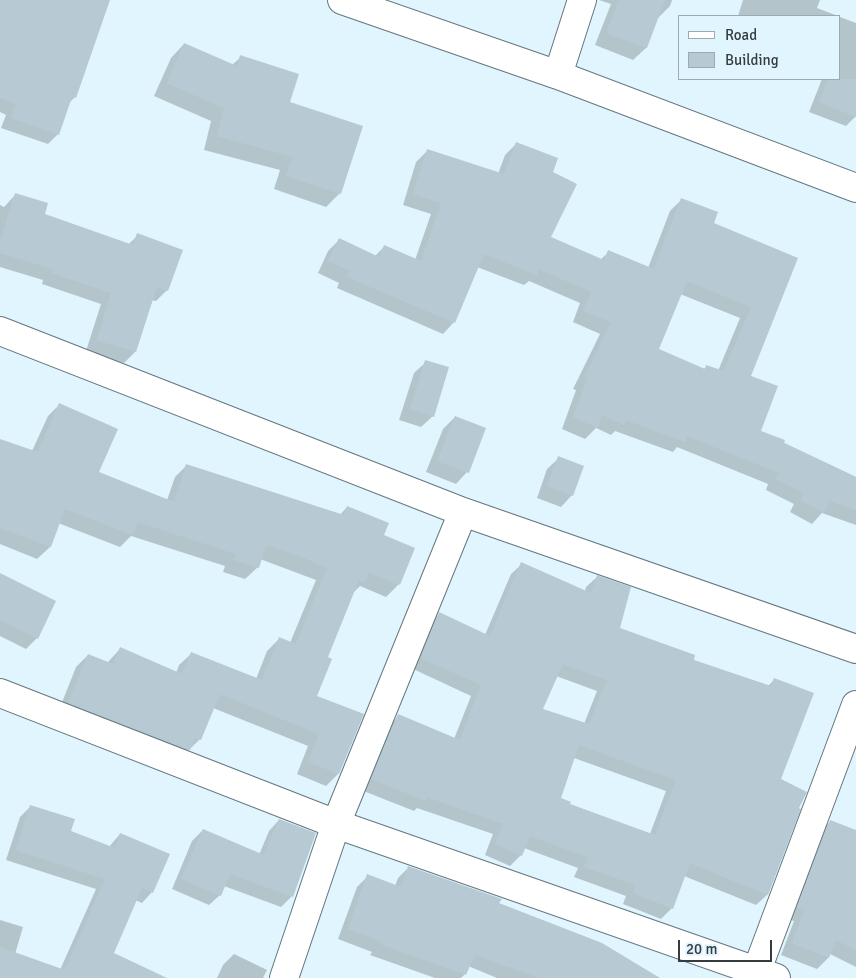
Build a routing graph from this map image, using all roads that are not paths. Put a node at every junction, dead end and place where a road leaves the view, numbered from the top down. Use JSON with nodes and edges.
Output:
{"nodes":[{"id":1,"x":342,"y":0,"type":"edge"},
{"id":2,"x":582,"y":0,"type":"edge"},
{"id":3,"x":558,"y":74,"type":"junction"},
{"id":4,"x":856,"y":188,"type":"edge"},
{"id":5,"x":0,"y":331,"type":"edge"},
{"id":6,"x":463,"y":512,"type":"junction"},
{"id":7,"x":856,"y":649,"type":"edge"},
{"id":8,"x":0,"y":692,"type":"edge"},
{"id":9,"x":856,"y":705,"type":"edge"},
{"id":10,"x":336,"y":824,"type":"junction"},
{"id":11,"x":762,"y":976,"type":"edge"},
{"id":12,"x":284,"y":978,"type":"edge"}],
"edges":[{"from":1,"to":3,"type":"street"},
{"from":2,"to":3,"type":"street"},
{"from":3,"to":4,"type":"street"},
{"from":5,"to":6,"type":"street"},
{"from":6,"to":7,"type":"street"},
{"from":6,"to":10,"type":"street"},
{"from":8,"to":10,"type":"street"},
{"from":9,"to":11,"type":"street"},
{"from":10,"to":11,"type":"street"},
{"from":10,"to":12,"type":"street"}]}
